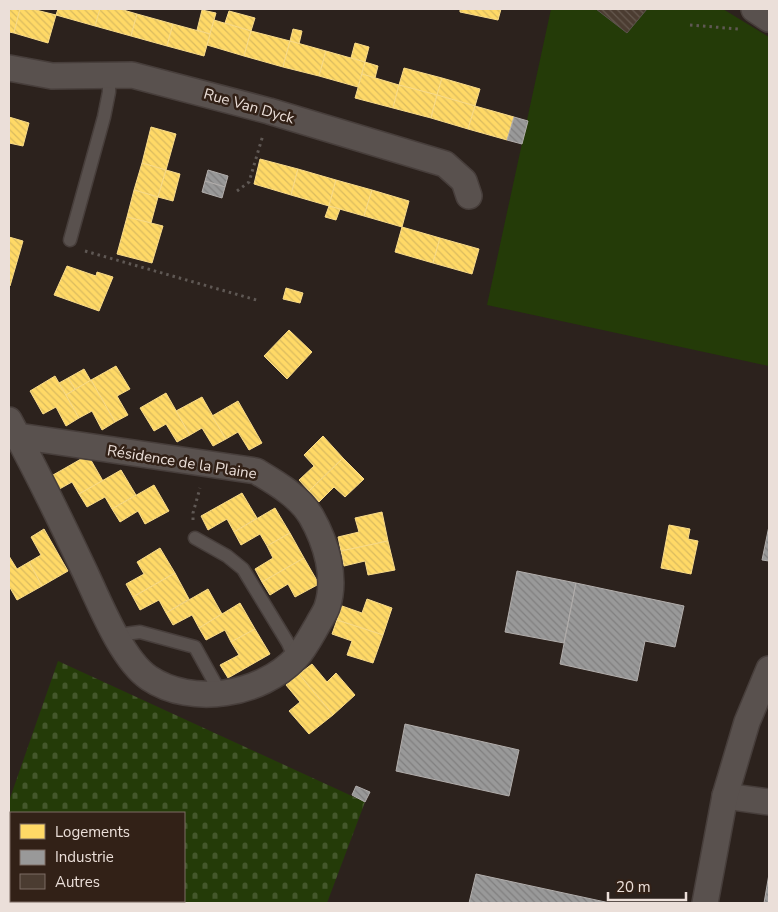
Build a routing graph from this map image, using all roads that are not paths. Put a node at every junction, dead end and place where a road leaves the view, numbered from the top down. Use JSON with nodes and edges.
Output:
{"nodes":[{"id":1,"x":754,"y":9,"type":"edge"},
{"id":2,"x":769,"y":18,"type":"edge"},
{"id":3,"x":9,"y":68,"type":"edge"},
{"id":4,"x":109,"y":75,"type":"junction"},
{"id":5,"x":469,"y":196,"type":"dead end"},
{"id":6,"x":70,"y":240,"type":"road end"},
{"id":7,"x":13,"y":428,"type":"edge"},
{"id":8,"x":195,"y":538,"type":"road end"},
{"id":9,"x":117,"y":635,"type":"junction"},
{"id":10,"x":295,"y":660,"type":"junction"},
{"id":11,"x":769,"y":669,"type":"edge"},
{"id":12,"x":221,"y":694,"type":"junction"},
{"id":13,"x":725,"y":796,"type":"junction"},
{"id":14,"x":769,"y":802,"type":"edge"},
{"id":15,"x":705,"y":903,"type":"edge"}],
"edges":[{"from":1,"to":2,"type":"street"},
{"from":3,"to":4,"type":"street","name":"Rue Van Dyck"},
{"from":4,"to":5,"type":"street","name":"Rue Van Dyck"},
{"from":4,"to":6,"type":"lane"},
{"from":7,"to":9,"type":"street","name":"Résidence de la Plaine"},
{"from":7,"to":10,"type":"street","name":"Résidence de la Plaine"},
{"from":8,"to":10,"type":"lane"},
{"from":9,"to":12,"type":"street","name":"Résidence de la Plaine"},
{"from":9,"to":12,"type":"lane"},
{"from":10,"to":12,"type":"street","name":"Résidence de la Plaine"},
{"from":11,"to":13,"type":"street"},
{"from":13,"to":14,"type":"street"},
{"from":13,"to":15,"type":"street"}]}
